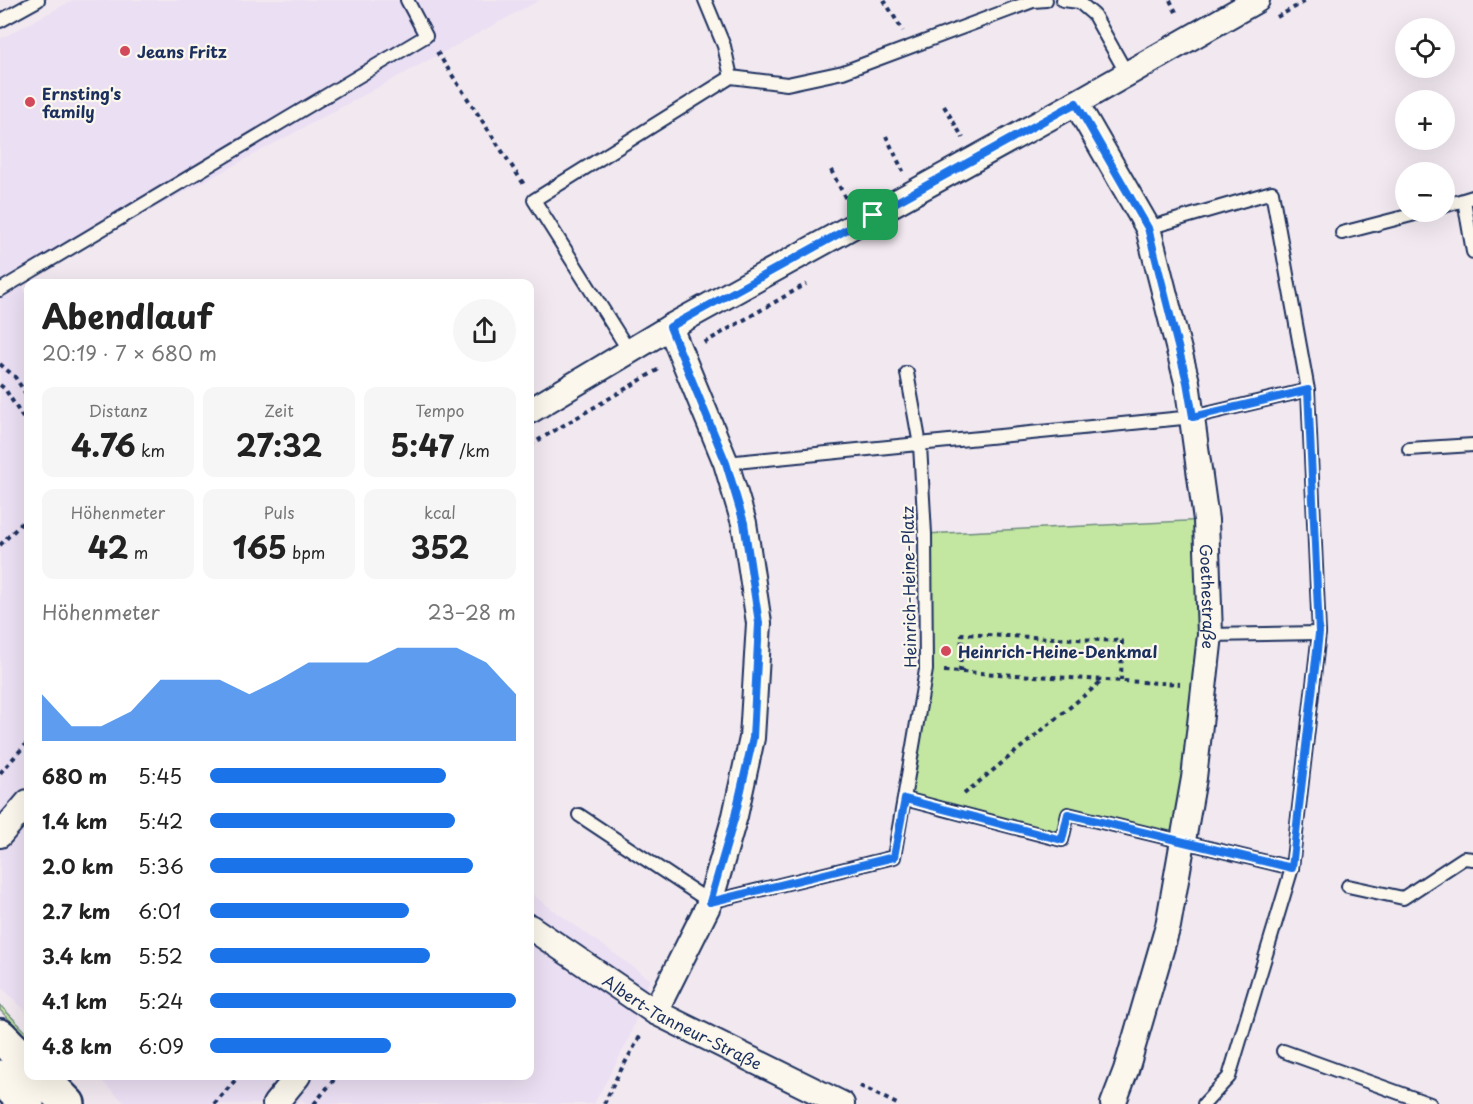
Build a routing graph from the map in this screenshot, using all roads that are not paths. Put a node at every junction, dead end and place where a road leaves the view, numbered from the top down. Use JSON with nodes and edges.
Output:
{"nodes":[{"id":1,"x":38,"y":0,"type":"edge"},
{"id":2,"x":407,"y":0,"type":"edge"},
{"id":3,"x":705,"y":0,"type":"edge"},
{"id":4,"x":1046,"y":0,"type":"edge"},
{"id":5,"x":1063,"y":0,"type":"edge"},
{"id":6,"x":1257,"y":0,"type":"edge"},
{"id":7,"x":1080,"y":1,"type":"edge"},
{"id":8,"x":0,"y":21,"type":"edge"},
{"id":9,"x":1127,"y":74,"type":"junction"},
{"id":10,"x":732,"y":77,"type":"junction"},
{"id":11,"x":1076,"y":103,"type":"junction"},
{"id":12,"x":1469,"y":199,"type":"edge"},
{"id":13,"x":1395,"y":219,"type":"edge"},
{"id":14,"x":1148,"y":228,"type":"junction"},
{"id":15,"x":1342,"y":233,"type":"dead end"},
{"id":16,"x":1473,"y":252,"type":"edge"},
{"id":17,"x":0,"y":290,"type":"edge"},
{"id":18,"x":670,"y":327,"type":"junction"},
{"id":19,"x":629,"y":351,"type":"junction"},
{"id":20,"x":908,"y":373,"type":"dead end"},
{"id":21,"x":1308,"y":390,"type":"junction"},
{"id":22,"x":534,"y":409,"type":"edge"},
{"id":23,"x":1193,"y":417,"type":"junction"},
{"id":24,"x":920,"y":445,"type":"junction"},
{"id":25,"x":1473,"y":445,"type":"edge"},
{"id":26,"x":1409,"y":449,"type":"dead end"},
{"id":27,"x":726,"y":463,"type":"junction"},
{"id":28,"x":1319,"y":633,"type":"junction"},
{"id":29,"x":1210,"y":635,"type":"junction"},
{"id":30,"x":905,"y":799,"type":"junction"},
{"id":31,"x":24,"y":807,"type":"edge"},
{"id":32,"x":579,"y":815,"type":"dead end"},
{"id":33,"x":0,"y":835,"type":"edge"},
{"id":34,"x":1183,"y":842,"type":"junction"},
{"id":35,"x":1473,"y":859,"type":"edge"},
{"id":36,"x":1292,"y":868,"type":"junction"},
{"id":37,"x":1348,"y":886,"type":"dead end"},
{"id":38,"x":710,"y":902,"type":"junction"},
{"id":39,"x":534,"y":930,"type":"edge"},
{"id":40,"x":655,"y":1012,"type":"junction"},
{"id":41,"x":0,"y":1036,"type":"edge"},
{"id":42,"x":1283,"y":1051,"type":"dead end"},
{"id":43,"x":24,"y":1060,"type":"edge"},
{"id":44,"x":0,"y":1077,"type":"edge"},
{"id":45,"x":44,"y":1080,"type":"edge"},
{"id":46,"x":295,"y":1080,"type":"edge"},
{"id":47,"x":1117,"y":1103,"type":"edge"},
{"id":48,"x":27,"y":1104,"type":"edge"},
{"id":49,"x":68,"y":1104,"type":"edge"},
{"id":50,"x":275,"y":1104,"type":"edge"},
{"id":51,"x":842,"y":1104,"type":"edge"},
{"id":52,"x":1204,"y":1104,"type":"edge"},
{"id":53,"x":1430,"y":1104,"type":"edge"}],
"edges":[{"from":1,"to":8,"type":"lane"},
{"from":2,"to":17,"type":"lane"},
{"from":3,"to":10,"type":"lane"},
{"from":4,"to":10,"type":"lane"},
{"from":5,"to":7,"type":"lane"},
{"from":6,"to":9,"type":"street"},
{"from":7,"to":9,"type":"lane"},
{"from":9,"to":11,"type":"street"},
{"from":10,"to":19,"type":"lane"},
{"from":11,"to":14,"type":"street","name":"Goethestraße"},
{"from":11,"to":18,"type":"street"},
{"from":12,"to":16,"type":"lane"},
{"from":13,"to":15,"type":"lane"},
{"from":14,"to":21,"type":"lane"},
{"from":14,"to":23,"type":"street","name":"Goethestraße"},
{"from":18,"to":19,"type":"street"},
{"from":18,"to":27,"type":"street"},
{"from":19,"to":22,"type":"street"},
{"from":20,"to":24,"type":"lane","name":"Heinrich-Heine-Platz"},
{"from":21,"to":23,"type":"lane"},
{"from":21,"to":28,"type":"lane"},
{"from":23,"to":24,"type":"lane"},
{"from":23,"to":29,"type":"street","name":"Goethestraße"},
{"from":24,"to":27,"type":"lane"},
{"from":24,"to":30,"type":"lane","name":"Heinrich-Heine-Platz"},
{"from":25,"to":26,"type":"lane"},
{"from":27,"to":38,"type":"street"},
{"from":28,"to":29,"type":"lane"},
{"from":28,"to":36,"type":"lane"},
{"from":29,"to":34,"type":"street","name":"Goethestraße"},
{"from":30,"to":34,"type":"lane"},
{"from":30,"to":38,"type":"lane","name":"Heinrich-Heine-Platz"},
{"from":31,"to":33,"type":"street"},
{"from":32,"to":38,"type":"lane"},
{"from":34,"to":36,"type":"lane"},
{"from":34,"to":47,"type":"street","name":"Goethestraße"},
{"from":35,"to":37,"type":"lane"},
{"from":36,"to":52,"type":"lane"},
{"from":38,"to":40,"type":"street"},
{"from":39,"to":40,"type":"street","name":"Albert-Tanneur-Straße"},
{"from":40,"to":51,"type":"street","name":"Albert-Tanneur-Straße"},
{"from":41,"to":43,"type":"main road"},
{"from":42,"to":53,"type":"lane"},
{"from":44,"to":48,"type":"main road"},
{"from":45,"to":49,"type":"main road"},
{"from":46,"to":50,"type":"street"}]}
